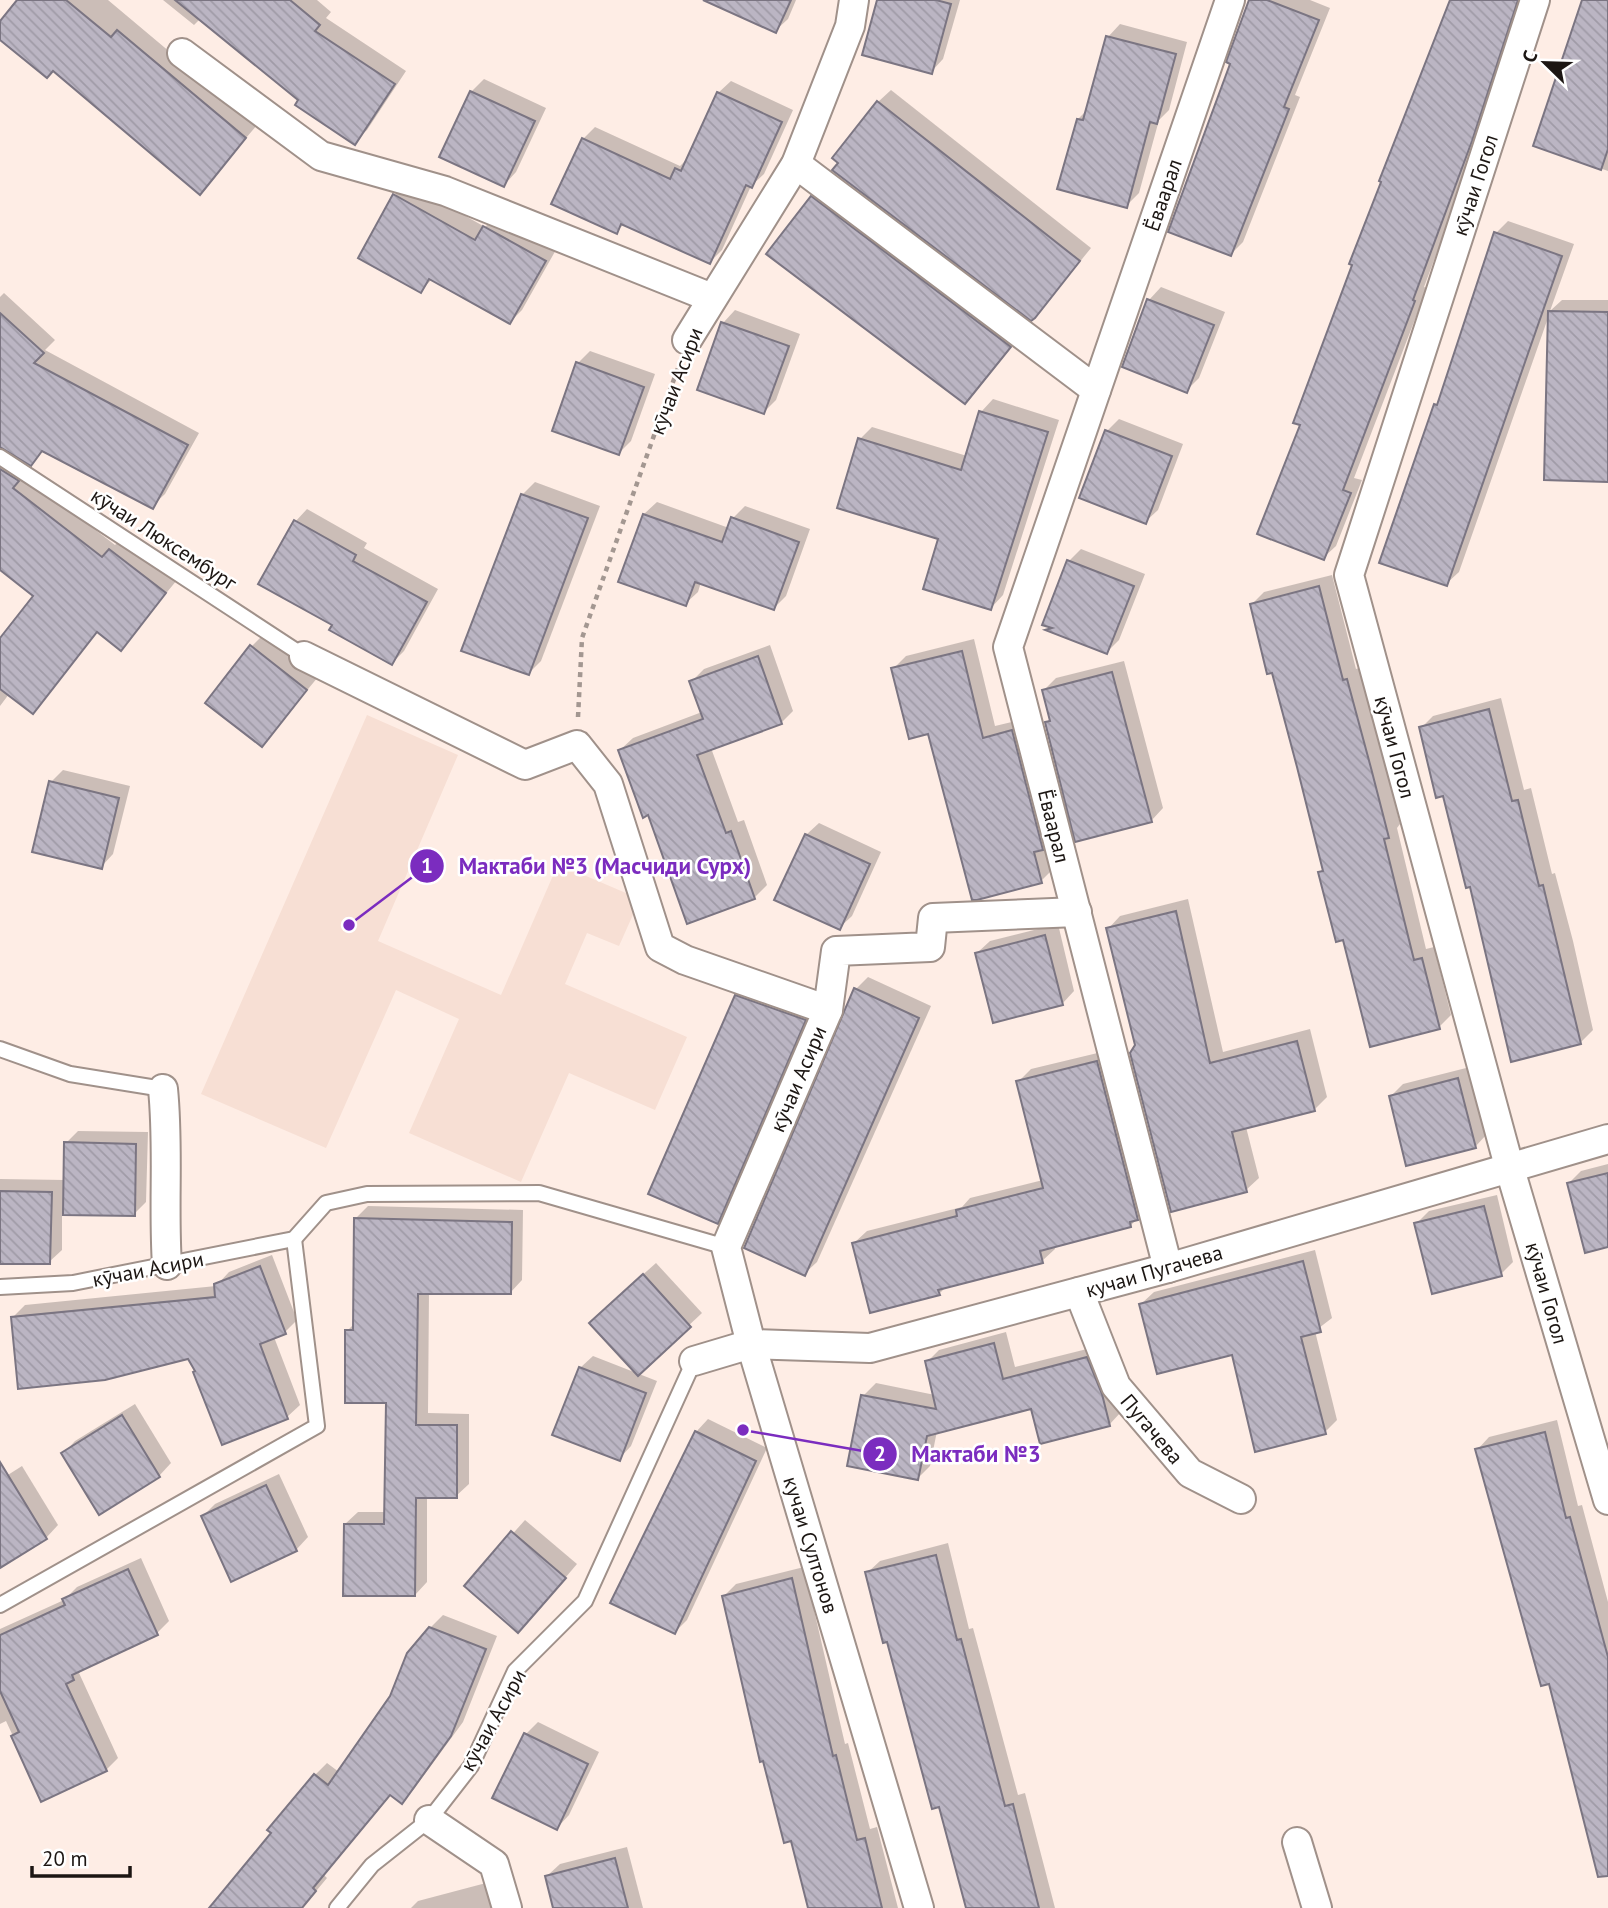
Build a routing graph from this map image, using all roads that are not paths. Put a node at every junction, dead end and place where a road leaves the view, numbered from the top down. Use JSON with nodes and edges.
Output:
{"nodes":[{"id":1,"x":854,"y":0,"type":"edge"},
{"id":2,"x":1230,"y":0,"type":"edge"},
{"id":3,"x":1535,"y":0,"type":"edge"},
{"id":4,"x":182,"y":53,"type":"dead end"},
{"id":5,"x":796,"y":164,"type":"junction"},
{"id":6,"x":712,"y":298,"type":"junction"},
{"id":7,"x":687,"y":341,"type":"road end"},
{"id":8,"x":1096,"y":390,"type":"junction"},
{"id":9,"x":0,"y":457,"type":"edge"},
{"id":10,"x":304,"y":656,"type":"joint"},
{"id":11,"x":1077,"y":912,"type":"junction"},
{"id":12,"x":828,"y":1010,"type":"junction"},
{"id":13,"x":0,"y":1048,"type":"edge"},
{"id":14,"x":163,"y":1089,"type":"joint"},
{"id":15,"x":1608,"y":1139,"type":"edge"},
{"id":16,"x":1509,"y":1166,"type":"junction"},
{"id":17,"x":294,"y":1239,"type":"junction"},
{"id":18,"x":726,"y":1248,"type":"junction"},
{"id":19,"x":167,"y":1265,"type":"junction"},
{"id":20,"x":1168,"y":1268,"type":"junction"},
{"id":21,"x":0,"y":1287,"type":"edge"},
{"id":22,"x":1079,"y":1292,"type":"junction"},
{"id":23,"x":751,"y":1344,"type":"junction"},
{"id":24,"x":694,"y":1361,"type":"joint"},
{"id":25,"x":1241,"y":1499,"type":"dead end"},
{"id":26,"x":1608,"y":1500,"type":"edge"},
{"id":27,"x":0,"y":1605,"type":"edge"},
{"id":28,"x":429,"y":1820,"type":"junction"},
{"id":29,"x":1297,"y":1842,"type":"dead end"},
{"id":30,"x":337,"y":1908,"type":"edge"},
{"id":31,"x":508,"y":1908,"type":"edge"},
{"id":32,"x":919,"y":1908,"type":"edge"},
{"id":33,"x":1317,"y":1908,"type":"edge"}],
"edges":[{"from":1,"to":5,"type":"street","name":"кӯчаи Асири"},
{"from":2,"to":8,"type":"street","name":"Ёваарал"},
{"from":3,"to":16,"type":"street","name":"кӯчаи Гогол"},
{"from":4,"to":6,"type":"street"},
{"from":5,"to":6,"type":"street","name":"кӯчаи Асири"},
{"from":5,"to":8,"type":"street"},
{"from":6,"to":7,"type":"street","name":"кӯчаи Асири"},
{"from":8,"to":11,"type":"street","name":"Ёваарал"},
{"from":9,"to":10,"type":"lane","name":"кӯчаи Люксембург"},
{"from":10,"to":12,"type":"street","name":"кӯчаи Асири"},
{"from":11,"to":12,"type":"street"},
{"from":11,"to":20,"type":"street","name":"Ёваарал"},
{"from":12,"to":18,"type":"street","name":"кӯчаи Асири"},
{"from":13,"to":14,"type":"lane"},
{"from":14,"to":19,"type":"street"},
{"from":15,"to":16,"type":"street","name":"кучаи Пугачева"},
{"from":16,"to":20,"type":"street","name":"кучаи Пугачева"},
{"from":16,"to":26,"type":"street","name":"кӯчаи Гогол"},
{"from":17,"to":18,"type":"lane"},
{"from":17,"to":19,"type":"lane","name":"кӯчаи Асири"},
{"from":17,"to":27,"type":"lane"},
{"from":18,"to":23,"type":"street","name":"кучаи Султонов"},
{"from":19,"to":21,"type":"lane","name":"кӯчаи Асири"},
{"from":20,"to":22,"type":"street","name":"кучаи Пугачева"},
{"from":22,"to":23,"type":"street","name":"кучаи Пугачева"},
{"from":22,"to":25,"type":"street","name":"Пугачева"},
{"from":23,"to":24,"type":"street","name":"кучаи Пугачева"},
{"from":23,"to":32,"type":"street","name":"кучаи Султонов"},
{"from":24,"to":28,"type":"lane","name":"кӯчаи Асири"},
{"from":28,"to":30,"type":"lane","name":"кӯчаи Асири"},
{"from":28,"to":31,"type":"street"},
{"from":29,"to":33,"type":"street"}]}
